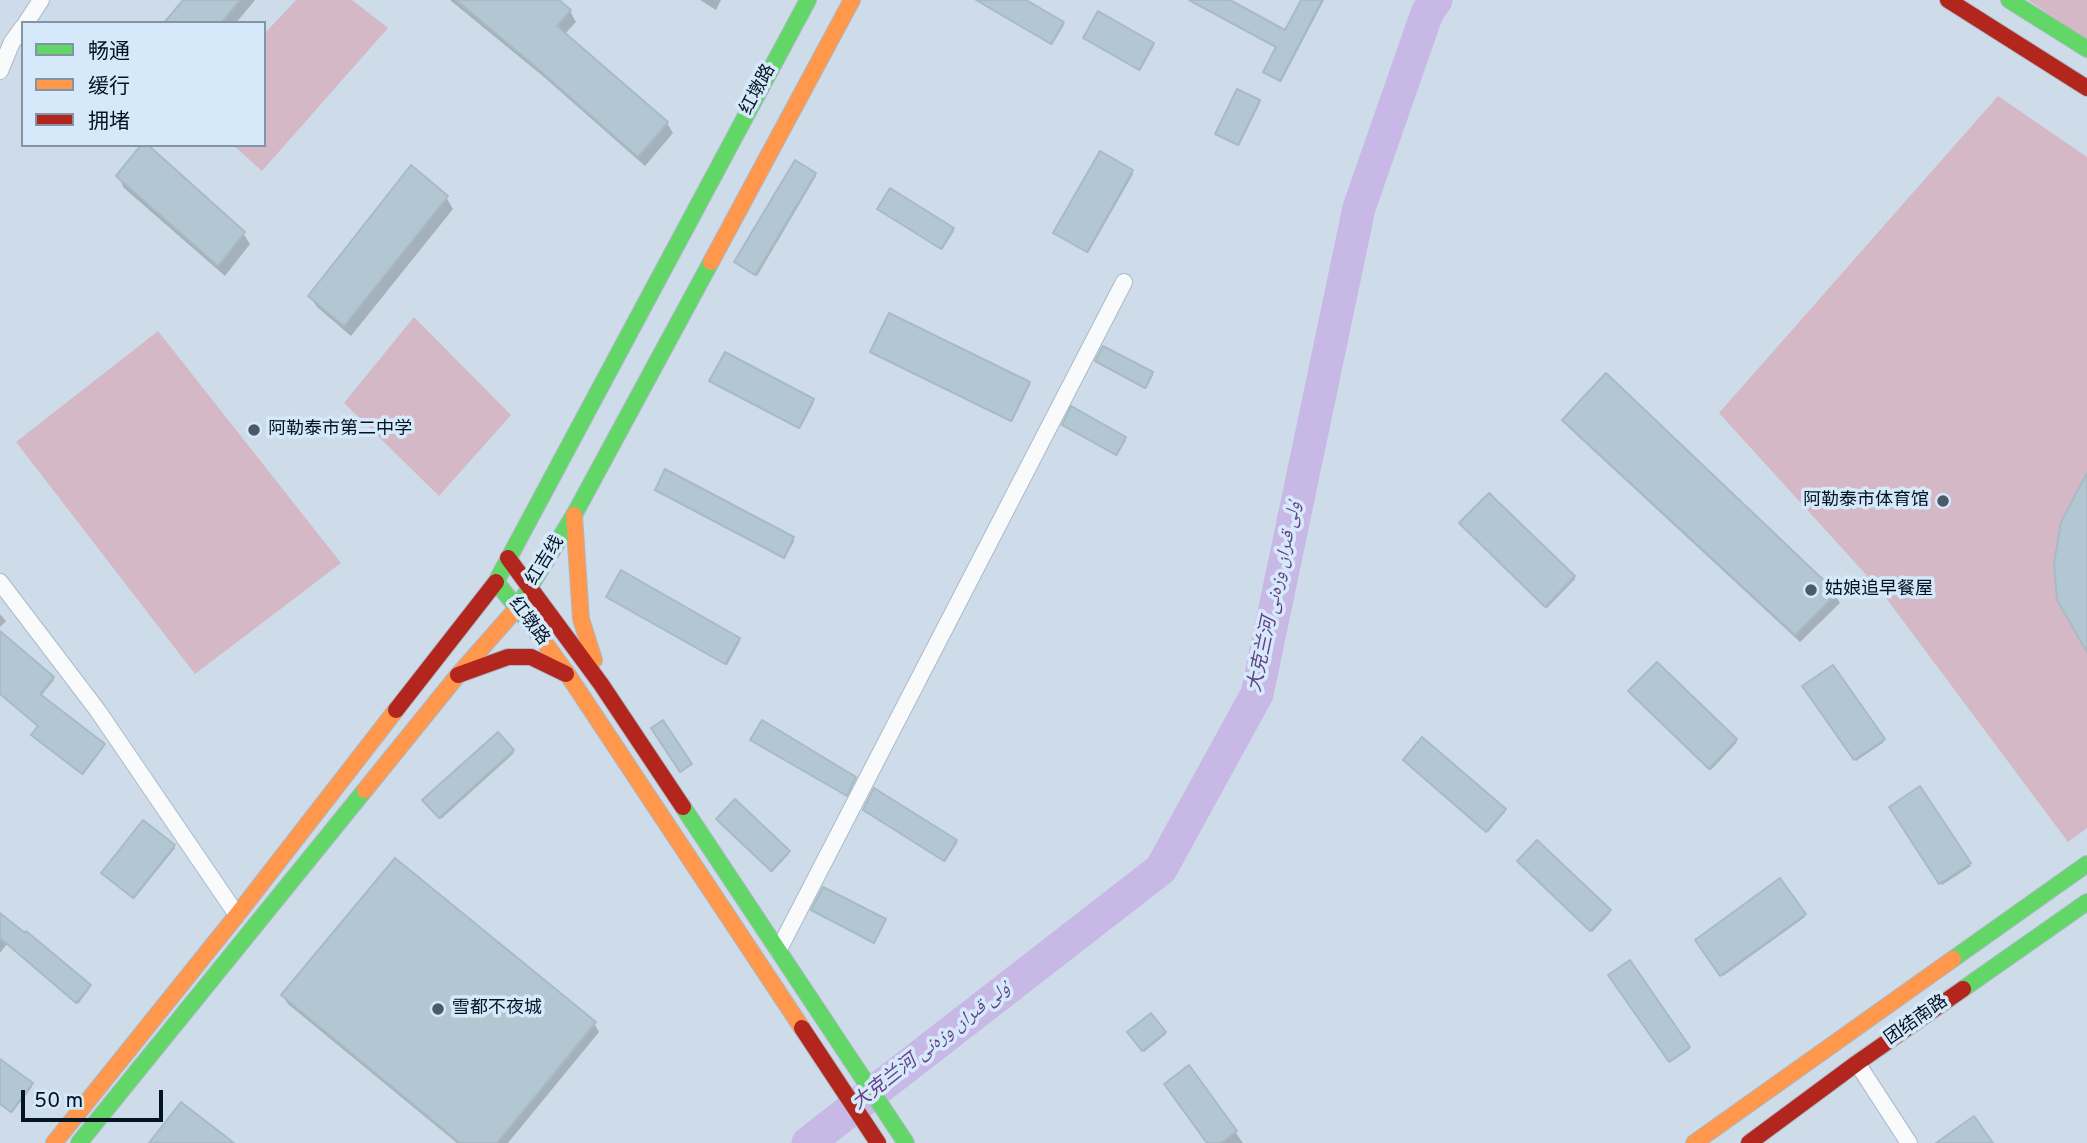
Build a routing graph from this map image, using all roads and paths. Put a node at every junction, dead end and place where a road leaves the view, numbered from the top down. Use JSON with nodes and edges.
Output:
{"nodes":[{"id":1,"x":41,"y":0,"type":"edge"},
{"id":2,"x":808,"y":0,"type":"edge"},
{"id":3,"x":852,"y":0,"type":"edge"},
{"id":4,"x":1948,"y":0,"type":"edge"},
{"id":5,"x":2009,"y":0,"type":"edge"},
{"id":6,"x":27,"y":21,"type":"edge"},
{"id":7,"x":21,"y":29,"type":"edge"},
{"id":8,"x":2087,"y":49,"type":"edge"},
{"id":9,"x":0,"y":71,"type":"edge"},
{"id":10,"x":2087,"y":88,"type":"edge"},
{"id":11,"x":1124,"y":282,"type":"dead end"},
{"id":12,"x":574,"y":515,"type":"junction"},
{"id":13,"x":508,"y":558,"type":"junction"},
{"id":14,"x":0,"y":582,"type":"edge"},
{"id":15,"x":496,"y":582,"type":"junction"},
{"id":16,"x":530,"y":587,"type":"junction"},
{"id":17,"x":518,"y":607,"type":"junction"},
{"id":18,"x":458,"y":675,"type":"junction"},
{"id":19,"x":568,"y":675,"type":"junction"},
{"id":20,"x":601,"y":684,"type":"junction"},
{"id":21,"x":2087,"y":864,"type":"edge"},
{"id":22,"x":2087,"y":902,"type":"edge"},
{"id":23,"x":237,"y":915,"type":"junction"},
{"id":24,"x":778,"y":951,"type":"junction"},
{"id":25,"x":1857,"y":1063,"type":"junction"},
{"id":26,"x":54,"y":1143,"type":"edge"},
{"id":27,"x":79,"y":1143,"type":"edge"},
{"id":28,"x":878,"y":1143,"type":"edge"},
{"id":29,"x":906,"y":1143,"type":"edge"},
{"id":30,"x":1694,"y":1143,"type":"edge"},
{"id":31,"x":1749,"y":1143,"type":"edge"},
{"id":32,"x":1909,"y":1143,"type":"edge"}],
"edges":[{"from":1,"to":6,"type":"street"},
{"from":2,"to":13,"type":"main road","name":"红墩路"},
{"from":3,"to":12,"type":"main road"},
{"from":4,"to":10,"type":"main road"},
{"from":5,"to":8,"type":"main road"},
{"from":7,"to":9,"type":"street"},
{"from":11,"to":24,"type":"street"},
{"from":12,"to":16,"type":"main road","name":"红吉线"},
{"from":12,"to":20,"type":"main road"},
{"from":13,"to":15,"type":"main road","name":"红墩路"},
{"from":13,"to":16,"type":"main road"},
{"from":14,"to":23,"type":"street"},
{"from":15,"to":17,"type":"main road","name":"红墩路"},
{"from":15,"to":23,"type":"main road"},
{"from":16,"to":17,"type":"main road","name":"红吉线"},
{"from":16,"to":20,"type":"main road"},
{"from":17,"to":18,"type":"main road","name":"红吉线"},
{"from":17,"to":19,"type":"main road","name":"红墩路"},
{"from":18,"to":19,"type":"main road"},
{"from":18,"to":27,"type":"main road","name":"红吉线"},
{"from":19,"to":28,"type":"main road","name":"红墩路"},
{"from":20,"to":24,"type":"main road"},
{"from":21,"to":30,"type":"main road"},
{"from":22,"to":25,"type":"main road","name":"团结南路"},
{"from":23,"to":26,"type":"main road"},
{"from":24,"to":29,"type":"main road"},
{"from":25,"to":31,"type":"main road","name":"团结南路"},
{"from":25,"to":32,"type":"street"}]}
